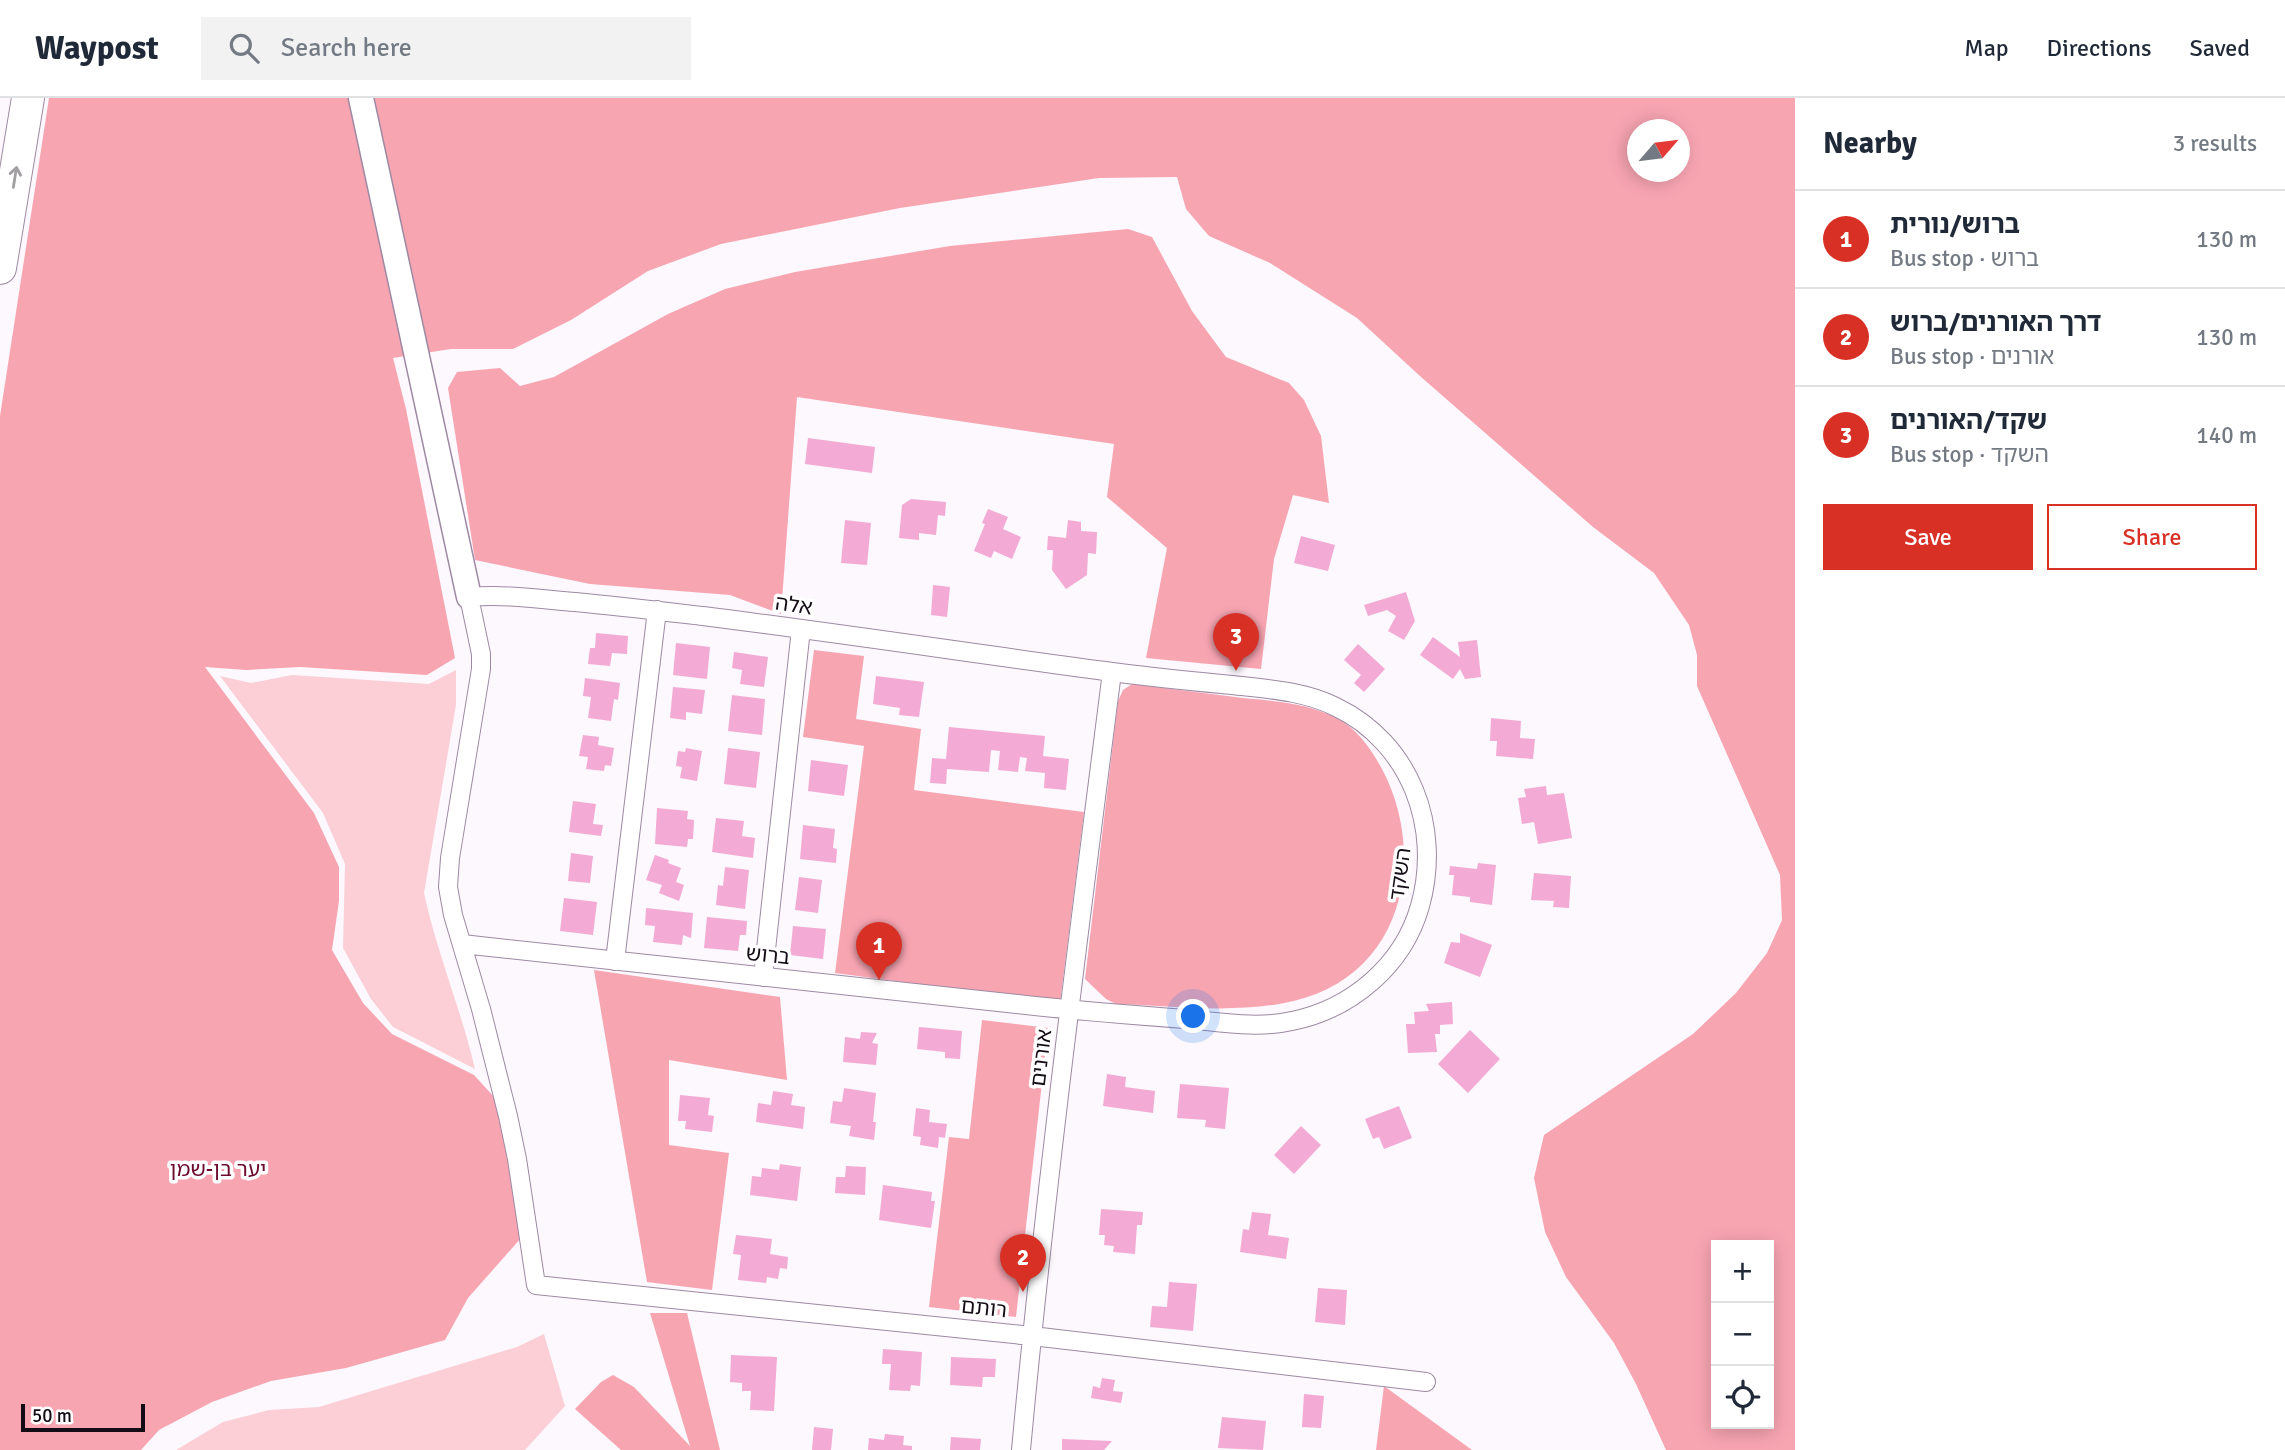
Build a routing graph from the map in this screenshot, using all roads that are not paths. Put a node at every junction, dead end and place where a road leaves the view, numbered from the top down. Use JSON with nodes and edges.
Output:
{"nodes":[{"id":1,"x":27,"y":98,"type":"edge"},
{"id":2,"x":361,"y":98,"type":"edge"},
{"id":3,"x":0,"y":268,"type":"edge"},
{"id":4,"x":469,"y":597,"type":"junction"},
{"id":5,"x":657,"y":610,"type":"junction"},
{"id":6,"x":801,"y":629,"type":"junction"},
{"id":7,"x":1112,"y":672,"type":"junction"},
{"id":8,"x":463,"y":944,"type":"junction"},
{"id":9,"x":615,"y":961,"type":"junction"},
{"id":10,"x":763,"y":977,"type":"junction"},
{"id":11,"x":1069,"y":1010,"type":"junction"},
{"id":12,"x":1032,"y":1336,"type":"junction"},
{"id":13,"x":1426,"y":1382,"type":"dead end"},
{"id":14,"x":1021,"y":1450,"type":"edge"}],
"edges":[{"from":3,"to":1,"type":"highway","one_way":true},
{"from":2,"to":4,"type":"main road"},
{"from":4,"to":5,"type":"street","name":"אלה"},
{"from":4,"to":8,"type":"street"},
{"from":5,"to":6,"type":"street","name":"אלה"},
{"from":5,"to":9,"type":"street"},
{"from":6,"to":7,"type":"street","name":"אלה"},
{"from":6,"to":10,"type":"street"},
{"from":7,"to":11,"type":"street","name":"אורנים"},
{"from":7,"to":11,"type":"street","name":"השקד"},
{"from":8,"to":9,"type":"street","name":"ברוש"},
{"from":8,"to":12,"type":"street","name":"רותם"},
{"from":9,"to":10,"type":"street","name":"ברוש"},
{"from":10,"to":11,"type":"street","name":"ברוש"},
{"from":11,"to":12,"type":"street","name":"אורנים"},
{"from":12,"to":13,"type":"street","name":"רותם"},
{"from":12,"to":14,"type":"street","name":"אורנים"}]}
